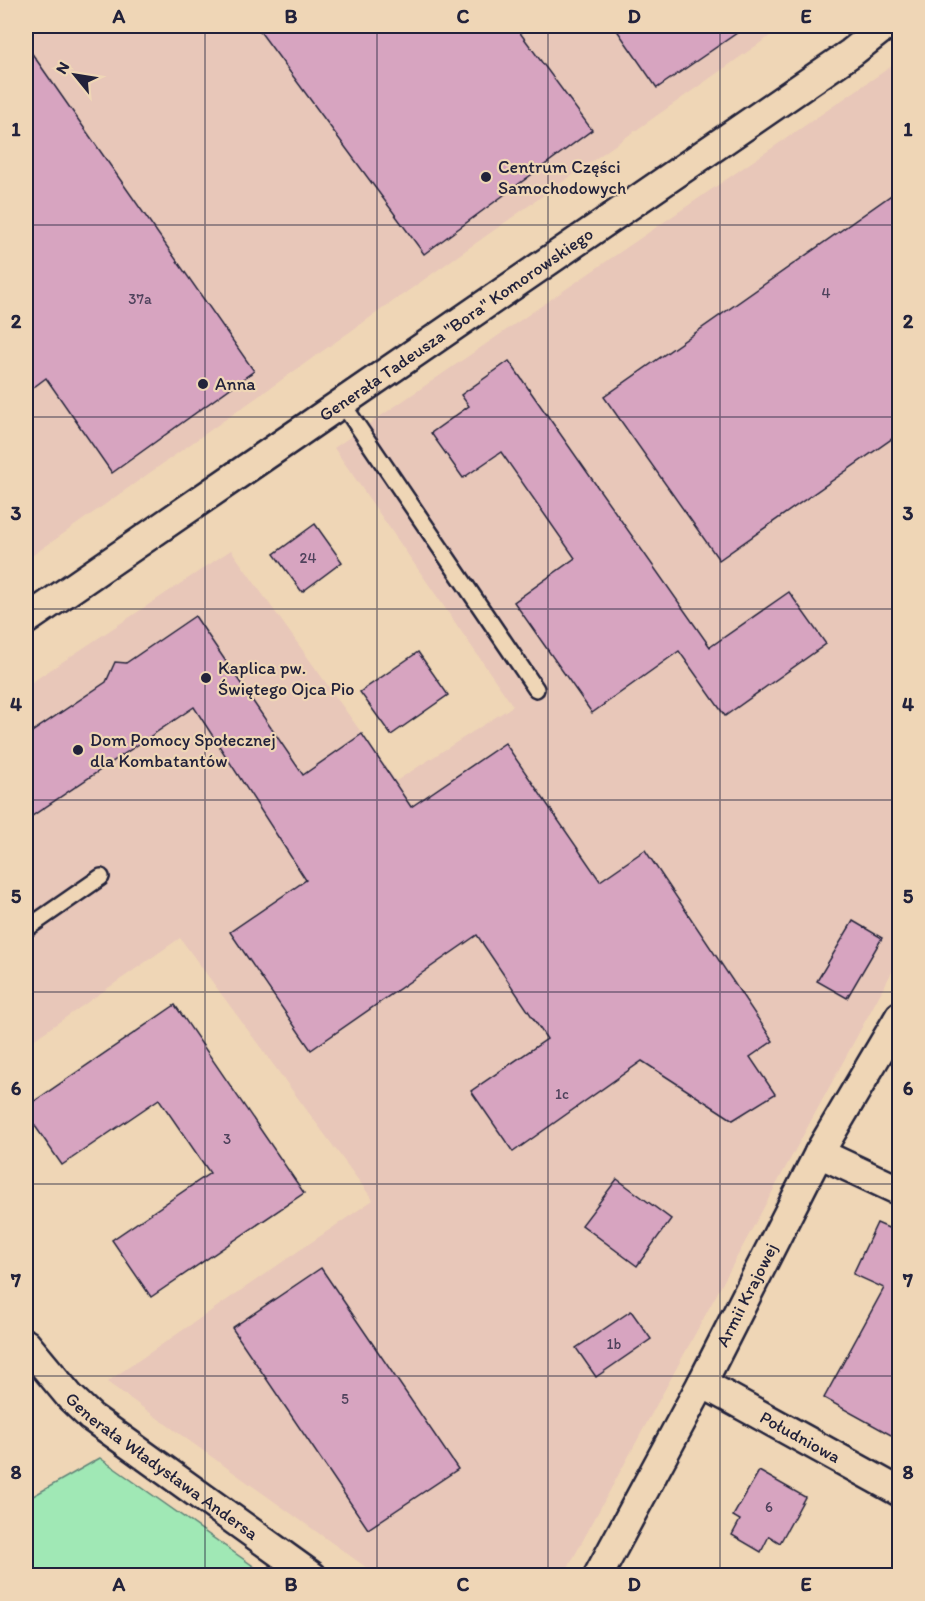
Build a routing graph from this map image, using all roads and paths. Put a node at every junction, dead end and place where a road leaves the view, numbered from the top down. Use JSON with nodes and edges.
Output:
{"nodes":[{"id":1,"x":885,"y":26,"type":"edge"},
{"id":2,"x":342,"y":403,"type":"junction"},
{"id":3,"x":26,"y":620,"type":"edge"},
{"id":4,"x":536,"y":689,"type":"dead end"},
{"id":5,"x":101,"y":877,"type":"dead end"},
{"id":6,"x":26,"y":928,"type":"edge"},
{"id":7,"x":900,"y":1016,"type":"edge"},
{"id":8,"x":819,"y":1153,"type":"junction"},
{"id":9,"x":900,"y":1191,"type":"edge"},
{"id":10,"x":26,"y":1344,"type":"edge"},
{"id":11,"x":702,"y":1383,"type":"junction"},
{"id":12,"x":900,"y":1492,"type":"edge"},
{"id":13,"x":312,"y":1575,"type":"edge"},
{"id":14,"x":597,"y":1575,"type":"edge"}],
"edges":[{"from":1,"to":2,"type":"street","name":"Generała Tadeusza \"Bora\" Komorowskiego"},
{"from":2,"to":3,"type":"street","name":"Generała Tadeusza \"Bora\" Komorowskiego"},
{"from":2,"to":4,"type":"lane"},
{"from":5,"to":6,"type":"lane"},
{"from":7,"to":8,"type":"street","name":"Armii Krajowej"},
{"from":8,"to":9,"type":"street"},
{"from":8,"to":11,"type":"street","name":"Armii Krajowej"},
{"from":10,"to":13,"type":"street","name":"Generała Władysława Andersa"},
{"from":11,"to":12,"type":"street","name":"Południowa"},
{"from":11,"to":14,"type":"street","name":"Armii Krajowej"}]}
